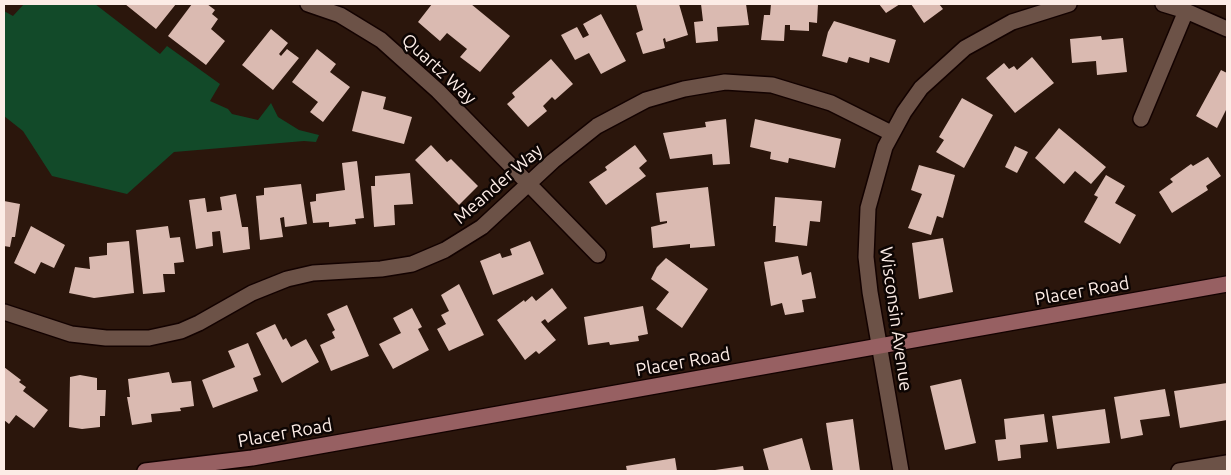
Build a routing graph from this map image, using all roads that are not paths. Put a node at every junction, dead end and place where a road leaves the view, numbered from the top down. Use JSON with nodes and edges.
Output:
{"nodes":[{"id":1,"x":308,"y":4,"type":"edge"},
{"id":2,"x":1069,"y":4,"type":"edge"},
{"id":3,"x":1163,"y":4,"type":"edge"},
{"id":4,"x":1186,"y":11,"type":"junction"},
{"id":5,"x":1227,"y":29,"type":"edge"},
{"id":6,"x":1142,"y":119,"type":"dead end"},
{"id":7,"x":892,"y":133,"type":"junction"},
{"id":8,"x":529,"y":183,"type":"junction"},
{"id":9,"x":598,"y":255,"type":"dead end"},
{"id":10,"x":1227,"y":284,"type":"edge"},
{"id":11,"x":4,"y":312,"type":"edge"},
{"id":12,"x":879,"y":346,"type":"junction"},
{"id":13,"x":1227,"y":463,"type":"edge"},
{"id":14,"x":145,"y":471,"type":"edge"},
{"id":15,"x":901,"y":471,"type":"edge"},
{"id":16,"x":1179,"y":471,"type":"edge"}],
"edges":[{"from":1,"to":8,"type":"street","name":"Quartz Way"},
{"from":2,"to":7,"type":"street","name":"Wisconsin Avenue"},
{"from":3,"to":4,"type":"street"},
{"from":4,"to":5,"type":"street"},
{"from":4,"to":6,"type":"street"},
{"from":7,"to":8,"type":"street","name":"Meander Way"},
{"from":7,"to":12,"type":"street","name":"Wisconsin Avenue"},
{"from":8,"to":9,"type":"street","name":"Quartz Way"},
{"from":8,"to":11,"type":"street","name":"Meander Way"},
{"from":10,"to":12,"type":"main road","name":"Placer Road"},
{"from":12,"to":14,"type":"main road","name":"Placer Road"},
{"from":12,"to":15,"type":"street","name":"Wisconsin Avenue"},
{"from":13,"to":16,"type":"street"}]}
